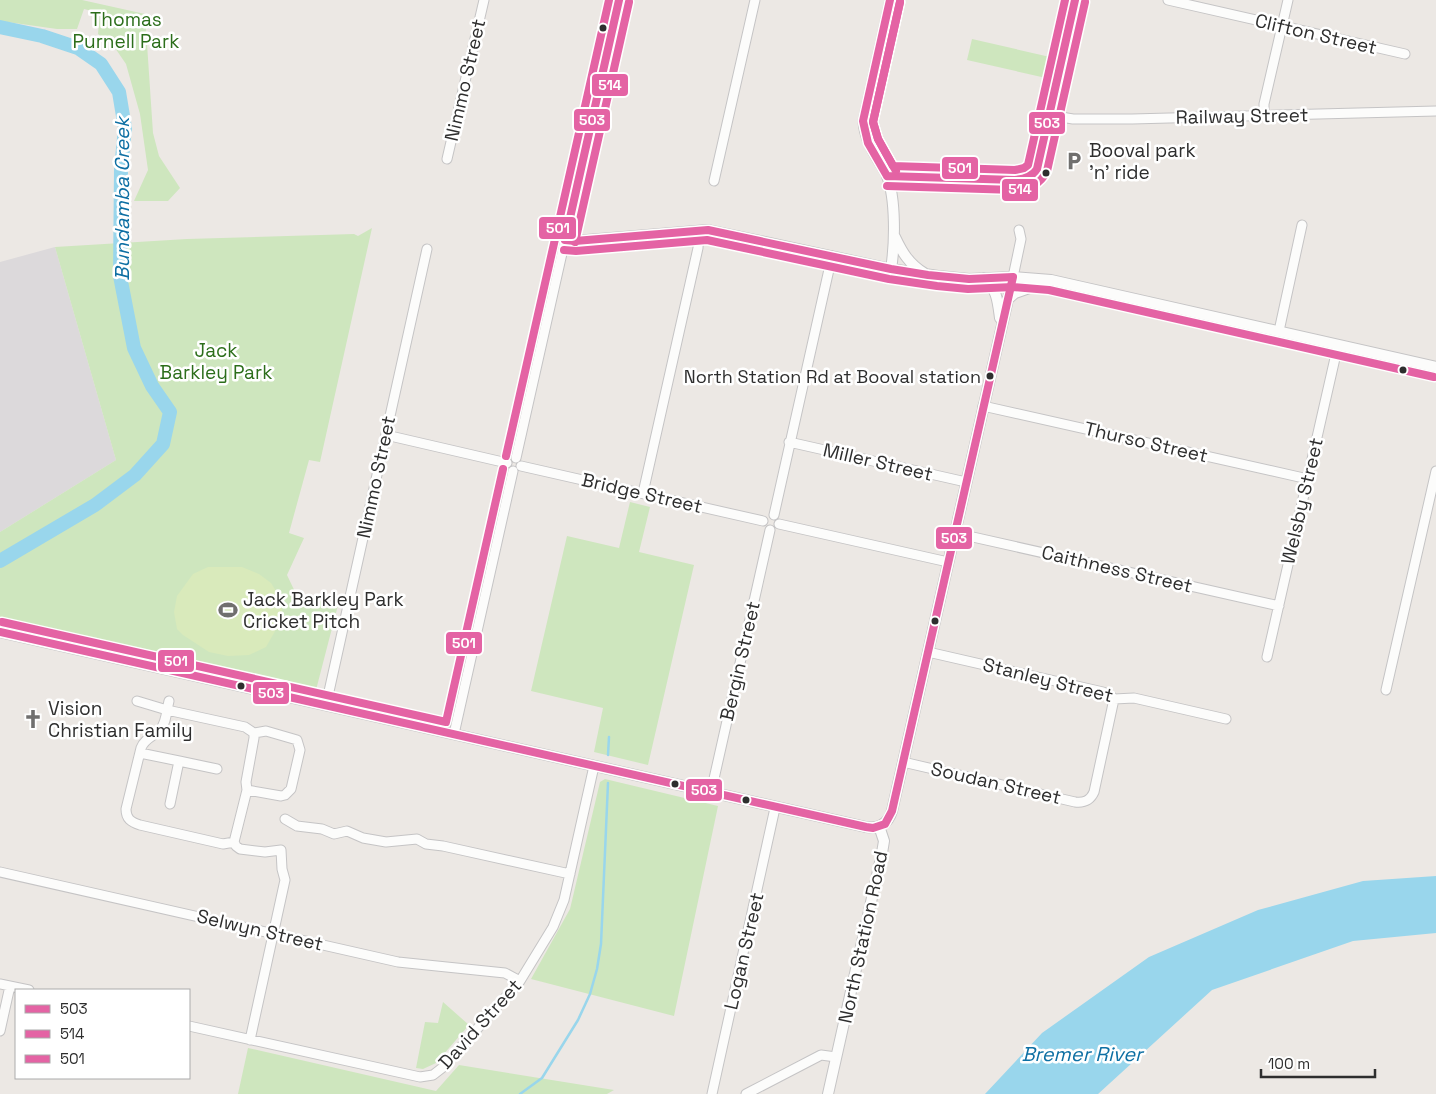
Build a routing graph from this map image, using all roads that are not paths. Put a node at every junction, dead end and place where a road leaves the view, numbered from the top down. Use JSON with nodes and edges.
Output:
{"nodes":[{"id":1,"x":484,"y":0,"type":"edge"},
{"id":2,"x":619,"y":0,"type":"edge"},
{"id":3,"x":755,"y":0,"type":"edge"},
{"id":4,"x":890,"y":0,"type":"edge"},
{"id":5,"x":1075,"y":0,"type":"edge"},
{"id":6,"x":1168,"y":0,"type":"edge"},
{"id":7,"x":1288,"y":0,"type":"edge"},
{"id":8,"x":1282,"y":26,"type":"junction"},
{"id":9,"x":1405,"y":54,"type":"dead end"},
{"id":10,"x":1436,"y":111,"type":"edge"},
{"id":11,"x":1049,"y":115,"type":"junction"},
{"id":12,"x":1264,"y":116,"type":"junction"},
{"id":13,"x":447,"y":159,"type":"dead end"},
{"id":14,"x":888,"y":176,"type":"junction"},
{"id":15,"x":714,"y":181,"type":"dead end"},
{"id":16,"x":1302,"y":225,"type":"dead end"},
{"id":17,"x":1019,"y":230,"type":"dead end"},
{"id":18,"x":699,"y":231,"type":"junction"},
{"id":19,"x":893,"y":233,"type":"junction"},
{"id":20,"x":565,"y":240,"type":"junction"},
{"id":21,"x":427,"y":249,"type":"dead end"},
{"id":22,"x":832,"y":256,"type":"junction"},
{"id":23,"x":891,"y":269,"type":"junction"},
{"id":24,"x":928,"y":275,"type":"junction"},
{"id":25,"x":1013,"y":276,"type":"junction"},
{"id":26,"x":984,"y":278,"type":"junction"},
{"id":27,"x":1051,"y":280,"type":"junction"},
{"id":28,"x":1007,"y":300,"type":"junction"},
{"id":29,"x":1001,"y":327,"type":"junction"},
{"id":30,"x":1279,"y":332,"type":"junction"},
{"id":31,"x":1338,"y":345,"type":"junction"},
{"id":32,"x":1436,"y":367,"type":"edge"},
{"id":33,"x":983,"y":406,"type":"junction"},
{"id":34,"x":386,"y":435,"type":"junction"},
{"id":35,"x":789,"y":442,"type":"junction"},
{"id":36,"x":518,"y":462,"type":"junction"},
{"id":37,"x":507,"y":463,"type":"junction"},
{"id":38,"x":513,"y":471,"type":"junction"},
{"id":39,"x":1436,"y":471,"type":"edge"},
{"id":40,"x":1308,"y":479,"type":"junction"},
{"id":41,"x":966,"y":482,"type":"junction"},
{"id":42,"x":643,"y":493,"type":"junction"},
{"id":43,"x":774,"y":515,"type":"junction"},
{"id":44,"x":763,"y":521,"type":"junction"},
{"id":45,"x":779,"y":524,"type":"junction"},
{"id":46,"x":770,"y":530,"type":"junction"},
{"id":47,"x":955,"y":533,"type":"junction"},
{"id":48,"x":948,"y":562,"type":"junction"},
{"id":49,"x":1279,"y":606,"type":"junction"},
{"id":50,"x":0,"y":632,"type":"edge"},
{"id":51,"x":928,"y":652,"type":"junction"},
{"id":52,"x":1267,"y":658,"type":"dead end"},
{"id":53,"x":1386,"y":690,"type":"dead end"},
{"id":54,"x":1114,"y":699,"type":"junction"},
{"id":55,"x":137,"y":701,"type":"dead end"},
{"id":56,"x":168,"y":705,"type":"junction"},
{"id":57,"x":326,"y":705,"type":"junction"},
{"id":58,"x":1226,"y":719,"type":"dead end"},
{"id":59,"x":254,"y":733,"type":"junction"},
{"id":60,"x":454,"y":734,"type":"junction"},
{"id":61,"x":140,"y":753,"type":"junction"},
{"id":62,"x":179,"y":761,"type":"junction"},
{"id":63,"x":903,"y":762,"type":"junction"},
{"id":64,"x":594,"y":766,"type":"junction"},
{"id":65,"x":217,"y":769,"type":"dead end"},
{"id":66,"x":247,"y":790,"type":"junction"},
{"id":67,"x":711,"y":792,"type":"junction"},
{"id":68,"x":170,"y":804,"type":"dead end"},
{"id":69,"x":775,"y":808,"type":"junction"},
{"id":70,"x":285,"y":819,"type":"dead end"},
{"id":71,"x":880,"y":826,"type":"junction"},
{"id":72,"x":234,"y":842,"type":"junction"},
{"id":73,"x":0,"y":872,"type":"edge"},
{"id":74,"x":570,"y":874,"type":"junction"},
{"id":75,"x":274,"y":933,"type":"junction"},
{"id":76,"x":520,"y":981,"type":"junction"},
{"id":77,"x":0,"y":984,"type":"edge"},
{"id":78,"x":10,"y":986,"type":"junction"},
{"id":79,"x":25,"y":989,"type":"edge"},
{"id":80,"x":190,"y":1026,"type":"edge"},
{"id":81,"x":0,"y":1031,"type":"edge"},
{"id":82,"x":250,"y":1040,"type":"junction"},
{"id":83,"x":836,"y":1057,"type":"junction"},
{"id":84,"x":712,"y":1094,"type":"edge"},
{"id":85,"x":746,"y":1094,"type":"edge"},
{"id":86,"x":828,"y":1094,"type":"edge"}],
"edges":[{"from":1,"to":13,"type":"street","name":"Nimmo Street"},
{"from":2,"to":20,"type":"street"},
{"from":3,"to":15,"type":"street"},
{"from":4,"to":14,"type":"street"},
{"from":5,"to":11,"type":"street"},
{"from":6,"to":8,"type":"street","name":"Clifton Street"},
{"from":7,"to":8,"type":"street"},
{"from":8,"to":9,"type":"street","name":"Clifton Street"},
{"from":8,"to":12,"type":"street"},
{"from":10,"to":12,"type":"street","name":"Railway Street"},
{"from":11,"to":12,"type":"street","name":"Railway Street"},
{"from":11,"to":14,"type":"street"},
{"from":14,"to":19,"type":"street"},
{"from":16,"to":30,"type":"street"},
{"from":17,"to":25,"type":"street","name":"North Station Road"},
{"from":18,"to":20,"type":"street"},
{"from":18,"to":22,"type":"street"},
{"from":18,"to":42,"type":"street"},
{"from":19,"to":23,"type":"street"},
{"from":19,"to":24,"type":"street"},
{"from":20,"to":36,"type":"street"},
{"from":21,"to":34,"type":"street","name":"Nimmo Street"},
{"from":22,"to":23,"type":"street"},
{"from":22,"to":35,"type":"street"},
{"from":23,"to":24,"type":"street"},
{"from":24,"to":26,"type":"street"},
{"from":25,"to":26,"type":"street"},
{"from":25,"to":27,"type":"street"},
{"from":25,"to":28,"type":"street","name":"North Station Road"},
{"from":26,"to":29,"type":"street"},
{"from":27,"to":28,"type":"street"},
{"from":27,"to":30,"type":"street"},
{"from":28,"to":29,"type":"street","name":"North Station Road"},
{"from":29,"to":33,"type":"street","name":"North Station Road"},
{"from":30,"to":31,"type":"street"},
{"from":31,"to":32,"type":"street"},
{"from":31,"to":40,"type":"street","name":"Welsby Street"},
{"from":33,"to":40,"type":"street","name":"Thurso Street"},
{"from":33,"to":41,"type":"street","name":"North Station Road"},
{"from":34,"to":37,"type":"street"},
{"from":34,"to":57,"type":"street","name":"Nimmo Street"},
{"from":35,"to":41,"type":"street","name":"Miller Street"},
{"from":35,"to":43,"type":"street"},
{"from":36,"to":37,"type":"street"},
{"from":36,"to":38,"type":"street"},
{"from":36,"to":42,"type":"street","name":"Bridge Street"},
{"from":37,"to":38,"type":"street"},
{"from":38,"to":60,"type":"street"},
{"from":39,"to":53,"type":"street"},
{"from":40,"to":49,"type":"street","name":"Welsby Street"},
{"from":41,"to":47,"type":"street","name":"North Station Road"},
{"from":42,"to":44,"type":"street","name":"Bridge Street"},
{"from":43,"to":44,"type":"street"},
{"from":43,"to":45,"type":"street"},
{"from":44,"to":46,"type":"street"},
{"from":45,"to":46,"type":"street"},
{"from":45,"to":48,"type":"street"},
{"from":46,"to":67,"type":"street","name":"Bergin Street"},
{"from":47,"to":48,"type":"street","name":"North Station Road"},
{"from":47,"to":49,"type":"street","name":"Caithness Street"},
{"from":48,"to":51,"type":"street","name":"North Station Road"},
{"from":49,"to":52,"type":"street","name":"Welsby Street"},
{"from":50,"to":57,"type":"street"},
{"from":51,"to":54,"type":"street","name":"Stanley Street"},
{"from":51,"to":63,"type":"street","name":"North Station Road"},
{"from":54,"to":58,"type":"street","name":"Stanley Street"},
{"from":54,"to":63,"type":"street","name":"Soudan Street"},
{"from":55,"to":56,"type":"street"},
{"from":56,"to":59,"type":"street"},
{"from":56,"to":61,"type":"street"},
{"from":57,"to":60,"type":"street"},
{"from":59,"to":66,"type":"street"},
{"from":59,"to":66,"type":"street"},
{"from":60,"to":64,"type":"street"},
{"from":61,"to":62,"type":"street"},
{"from":61,"to":72,"type":"street"},
{"from":62,"to":65,"type":"street"},
{"from":62,"to":68,"type":"street"},
{"from":63,"to":71,"type":"street","name":"North Station Road"},
{"from":64,"to":67,"type":"street"},
{"from":64,"to":74,"type":"street","name":"David Street"},
{"from":66,"to":72,"type":"street"},
{"from":67,"to":69,"type":"street"},
{"from":69,"to":71,"type":"street"},
{"from":69,"to":84,"type":"street","name":"Logan Street"},
{"from":70,"to":74,"type":"street"},
{"from":71,"to":83,"type":"street","name":"North Station Road"},
{"from":72,"to":75,"type":"street"},
{"from":73,"to":75,"type":"street","name":"Selwyn Street"},
{"from":74,"to":76,"type":"street","name":"David Street"},
{"from":75,"to":76,"type":"street","name":"Selwyn Street"},
{"from":75,"to":82,"type":"street"},
{"from":76,"to":82,"type":"street","name":"David Street"},
{"from":77,"to":78,"type":"street"},
{"from":78,"to":79,"type":"street"},
{"from":78,"to":81,"type":"street"},
{"from":80,"to":82,"type":"street","name":"David Street"},
{"from":83,"to":85,"type":"street"},
{"from":83,"to":86,"type":"street","name":"North Station Road"}]}
